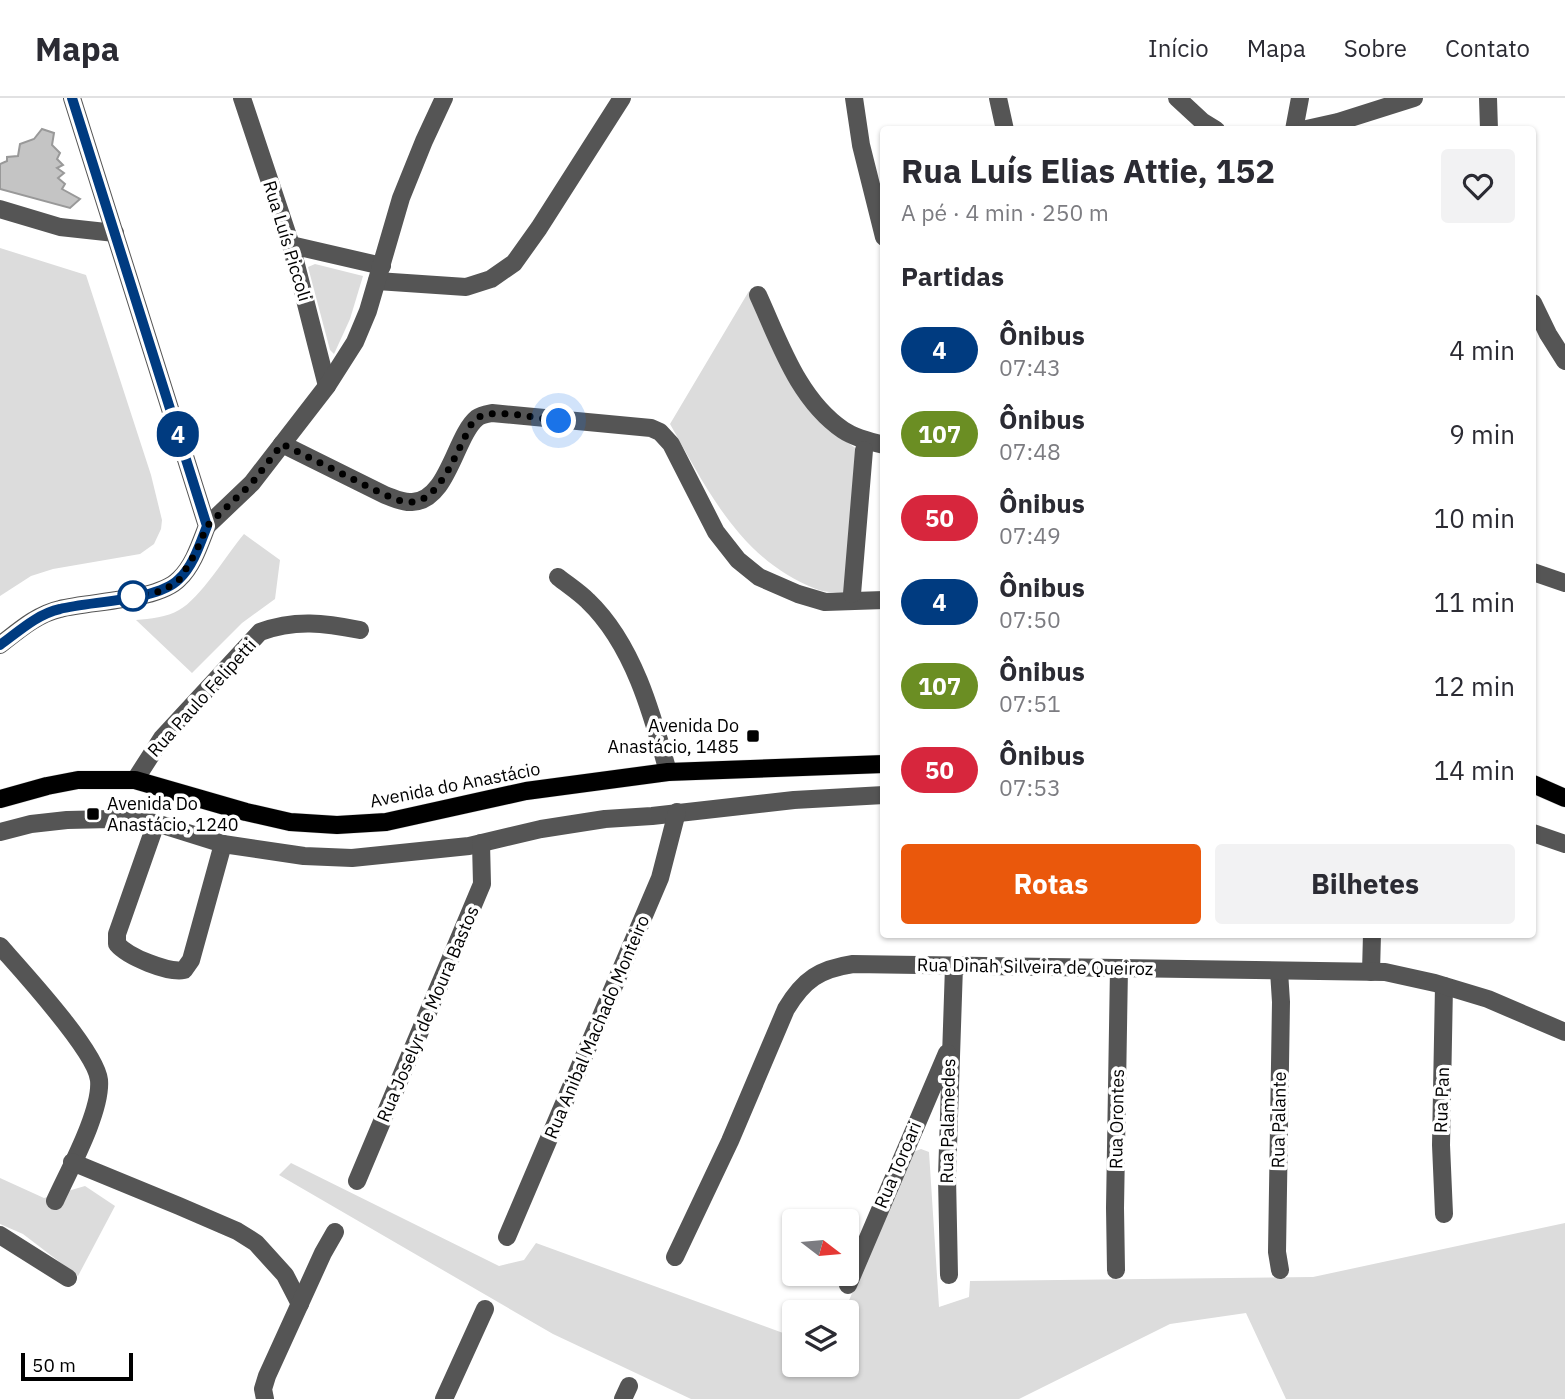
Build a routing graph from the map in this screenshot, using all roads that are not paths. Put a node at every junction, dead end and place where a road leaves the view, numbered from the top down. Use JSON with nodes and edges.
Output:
{"nodes":[{"id":1,"x":72,"y":98,"type":"edge"},
{"id":2,"x":242,"y":98,"type":"edge"},
{"id":3,"x":444,"y":98,"type":"edge"},
{"id":4,"x":622,"y":98,"type":"edge"},
{"id":5,"x":854,"y":98,"type":"edge"},
{"id":6,"x":998,"y":98,"type":"edge"},
{"id":7,"x":1177,"y":98,"type":"edge"},
{"id":8,"x":1300,"y":98,"type":"edge"},
{"id":9,"x":1414,"y":98,"type":"edge"},
{"id":10,"x":1488,"y":98,"type":"edge"},
{"id":11,"x":1004,"y":126,"type":"edge"},
{"id":12,"x":1210,"y":126,"type":"edge"},
{"id":13,"x":1295,"y":126,"type":"edge"},
{"id":14,"x":1320,"y":126,"type":"edge"},
{"id":15,"x":1489,"y":126,"type":"edge"},
{"id":16,"x":0,"y":209,"type":"edge"},
{"id":17,"x":880,"y":222,"type":"edge"},
{"id":18,"x":115,"y":233,"type":"junction"},
{"id":19,"x":291,"y":245,"type":"junction"},
{"id":20,"x":379,"y":274,"type":"junction"},
{"id":21,"x":758,"y":295,"type":"dead end"},
{"id":22,"x":1536,"y":308,"type":"edge"},
{"id":23,"x":1565,"y":361,"type":"edge"},
{"id":24,"x":327,"y":386,"type":"junction"},
{"id":25,"x":282,"y":444,"type":"junction"},
{"id":26,"x":880,"y":444,"type":"edge"},
{"id":27,"x":864,"y":450,"type":"dead end"},
{"id":28,"x":207,"y":526,"type":"junction"},
{"id":29,"x":1536,"y":573,"type":"edge"},
{"id":30,"x":558,"y":577,"type":"dead end"},
{"id":31,"x":1565,"y":583,"type":"edge"},
{"id":32,"x":852,"y":594,"type":"dead end"},
{"id":33,"x":880,"y":600,"type":"edge"},
{"id":34,"x":360,"y":630,"type":"dead end"},
{"id":35,"x":0,"y":645,"type":"edge"},
{"id":36,"x":880,"y":764,"type":"edge"},
{"id":37,"x":668,"y":772,"type":"junction"},
{"id":38,"x":135,"y":780,"type":"junction"},
{"id":39,"x":1536,"y":785,"type":"edge"},
{"id":40,"x":880,"y":795,"type":"edge"},
{"id":41,"x":1565,"y":798,"type":"edge"},
{"id":42,"x":0,"y":799,"type":"edge"},
{"id":43,"x":677,"y":812,"type":"junction"},
{"id":44,"x":156,"y":823,"type":"junction"},
{"id":45,"x":0,"y":832,"type":"edge"},
{"id":46,"x":1536,"y":833,"type":"edge"},
{"id":47,"x":481,"y":843,"type":"junction"},
{"id":48,"x":223,"y":844,"type":"junction"},
{"id":49,"x":1565,"y":844,"type":"edge"},
{"id":50,"x":1372,"y":938,"type":"edge"},
{"id":51,"x":0,"y":946,"type":"edge"},
{"id":52,"x":954,"y":966,"type":"junction"},
{"id":53,"x":1119,"y":968,"type":"junction"},
{"id":54,"x":1279,"y":971,"type":"junction"},
{"id":55,"x":1371,"y":972,"type":"junction"},
{"id":56,"x":1444,"y":986,"type":"junction"},
{"id":57,"x":1565,"y":1032,"type":"edge"},
{"id":58,"x":950,"y":1046,"type":"junction"},
{"id":59,"x":72,"y":1162,"type":"junction"},
{"id":60,"x":357,"y":1181,"type":"dead end"},
{"id":61,"x":55,"y":1201,"type":"dead end"},
{"id":62,"x":1444,"y":1214,"type":"dead end"},
{"id":63,"x":335,"y":1232,"type":"dead end"},
{"id":64,"x":0,"y":1235,"type":"edge"},
{"id":65,"x":507,"y":1237,"type":"dead end"},
{"id":66,"x":675,"y":1257,"type":"dead end"},
{"id":67,"x":859,"y":1259,"type":"edge"},
{"id":68,"x":1116,"y":1270,"type":"dead end"},
{"id":69,"x":1280,"y":1270,"type":"dead end"},
{"id":70,"x":949,"y":1275,"type":"dead end"},
{"id":71,"x":68,"y":1278,"type":"dead end"},
{"id":72,"x":300,"y":1304,"type":"junction"},
{"id":73,"x":485,"y":1310,"type":"dead end"},
{"id":74,"x":265,"y":1399,"type":"edge"},
{"id":75,"x":444,"y":1399,"type":"edge"}],
"edges":[{"from":1,"to":18,"type":"street"},
{"from":2,"to":19,"type":"street","name":"Rua Luís Piccoli"},
{"from":3,"to":20,"type":"street"},
{"from":4,"to":20,"type":"street"},
{"from":5,"to":17,"type":"street"},
{"from":6,"to":11,"type":"street"},
{"from":7,"to":12,"type":"street"},
{"from":8,"to":13,"type":"street"},
{"from":9,"to":14,"type":"street"},
{"from":10,"to":15,"type":"street"},
{"from":16,"to":18,"type":"street"},
{"from":18,"to":28,"type":"street"},
{"from":19,"to":20,"type":"street"},
{"from":19,"to":24,"type":"street","name":"Rua Luís Piccoli"},
{"from":20,"to":24,"type":"street"},
{"from":21,"to":26,"type":"street"},
{"from":22,"to":23,"type":"street"},
{"from":24,"to":25,"type":"street"},
{"from":25,"to":28,"type":"street"},
{"from":25,"to":33,"type":"street"},
{"from":27,"to":32,"type":"street"},
{"from":28,"to":35,"type":"street"},
{"from":29,"to":31,"type":"street"},
{"from":30,"to":37,"type":"street"},
{"from":34,"to":38,"type":"street","name":"Rua Paulo Felipetti"},
{"from":36,"to":37,"type":"main road","name":"Avenida do Anastácio"},
{"from":37,"to":38,"type":"main road","name":"Avenida do Anastácio"},
{"from":38,"to":42,"type":"main road","name":"Avenida do Anastácio"},
{"from":39,"to":41,"type":"main road"},
{"from":40,"to":43,"type":"street"},
{"from":43,"to":47,"type":"street"},
{"from":43,"to":65,"type":"street","name":"Rua Anibal Machado Monteiro"},
{"from":44,"to":45,"type":"street"},
{"from":44,"to":48,"type":"street"},
{"from":44,"to":48,"type":"street"},
{"from":46,"to":49,"type":"street"},
{"from":47,"to":48,"type":"street"},
{"from":47,"to":60,"type":"street","name":"Rua Joselyr de Moura Bastos"},
{"from":50,"to":55,"type":"street"},
{"from":51,"to":59,"type":"street"},
{"from":52,"to":53,"type":"street","name":"Rua Dinah Silveira de Queiroz"},
{"from":52,"to":58,"type":"street","name":"Rua Palamedes"},
{"from":52,"to":66,"type":"street","name":"Rua Dinah Silveira de Queiroz"},
{"from":53,"to":54,"type":"street","name":"Rua Dinah Silveira de Queiroz"},
{"from":53,"to":68,"type":"street","name":"Rua Orontes"},
{"from":54,"to":55,"type":"street","name":"Rua Dinah Silveira de Queiroz"},
{"from":54,"to":69,"type":"street","name":"Rua Palante"},
{"from":55,"to":56,"type":"street","name":"Rua Dinah Silveira de Queiroz"},
{"from":56,"to":57,"type":"street","name":"Rua Dinah Silveira de Queiroz"},
{"from":56,"to":62,"type":"street","name":"Rua Pan"},
{"from":58,"to":67,"type":"street","name":"Rua Toroari"},
{"from":58,"to":70,"type":"street","name":"Rua Palamedes"},
{"from":59,"to":61,"type":"street"},
{"from":59,"to":72,"type":"street"},
{"from":63,"to":72,"type":"street"},
{"from":64,"to":71,"type":"street"},
{"from":72,"to":74,"type":"street"},
{"from":73,"to":75,"type":"street"}]}
